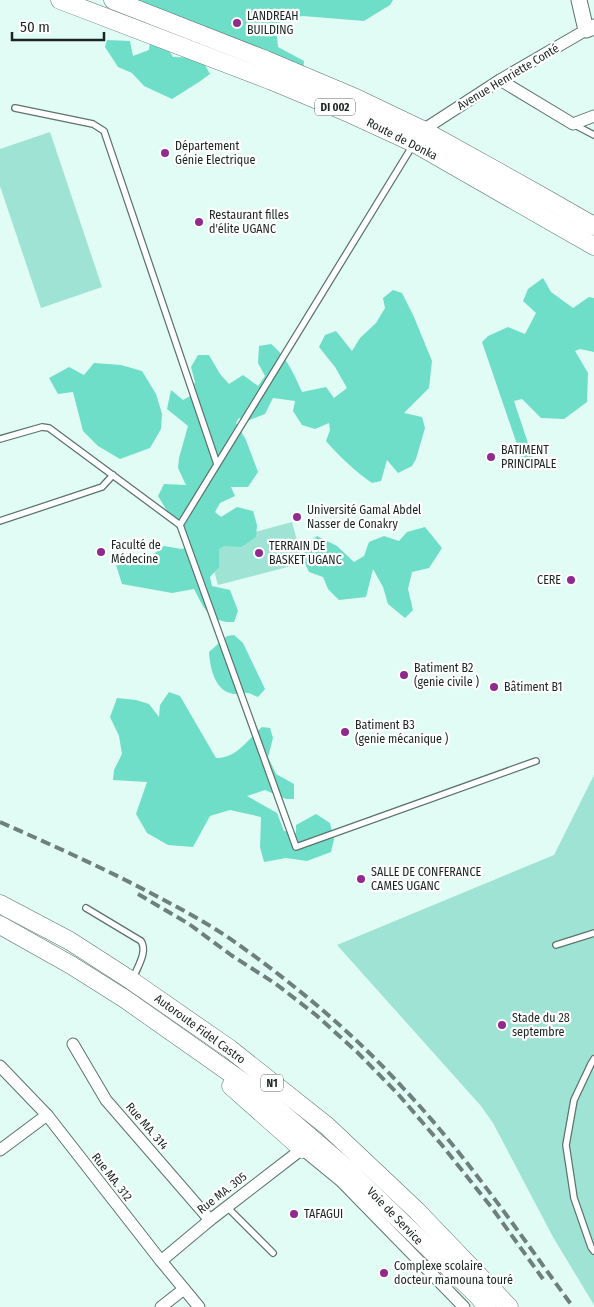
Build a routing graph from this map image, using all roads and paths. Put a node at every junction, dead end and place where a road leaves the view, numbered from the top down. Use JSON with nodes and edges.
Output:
{"nodes":[{"id":1,"x":60,"y":0,"type":"edge"},
{"id":2,"x":113,"y":0,"type":"edge"},
{"id":3,"x":579,"y":0,"type":"edge"},
{"id":4,"x":590,"y":28,"type":"edge"},
{"id":5,"x":500,"y":80,"type":"junction"},
{"id":6,"x":15,"y":108,"type":"dead end"},
{"id":7,"x":594,"y":116,"type":"edge"},
{"id":8,"x":573,"y":124,"type":"junction"},
{"id":9,"x":594,"y":135,"type":"edge"},
{"id":10,"x":418,"y":137,"type":"junction"},
{"id":11,"x":594,"y":226,"type":"edge"},
{"id":12,"x":594,"y":246,"type":"edge"},
{"id":13,"x":0,"y":439,"type":"edge"},
{"id":14,"x":217,"y":464,"type":"junction"},
{"id":15,"x":113,"y":476,"type":"junction"},
{"id":16,"x":0,"y":521,"type":"edge"},
{"id":17,"x":180,"y":525,"type":"junction"},
{"id":18,"x":536,"y":761,"type":"dead end"},
{"id":19,"x":0,"y":904,"type":"edge"},
{"id":20,"x":86,"y":908,"type":"dead end"},
{"id":21,"x":0,"y":925,"type":"edge"},
{"id":22,"x":594,"y":933,"type":"edge"},
{"id":23,"x":556,"y":945,"type":"dead end"},
{"id":24,"x":132,"y":981,"type":"junction"},
{"id":25,"x":124,"y":998,"type":"junction"},
{"id":26,"x":73,"y":1044,"type":"dead end"},
{"id":27,"x":594,"y":1060,"type":"edge"},
{"id":28,"x":0,"y":1066,"type":"edge"},
{"id":29,"x":47,"y":1115,"type":"junction"},
{"id":30,"x":302,"y":1149,"type":"junction"},
{"id":31,"x":0,"y":1150,"type":"edge"},
{"id":32,"x":227,"y":1207,"type":"junction"},
{"id":33,"x":210,"y":1220,"type":"junction"},
{"id":34,"x":594,"y":1251,"type":"edge"},
{"id":35,"x":273,"y":1253,"type":"dead end"},
{"id":36,"x":161,"y":1261,"type":"junction"},
{"id":37,"x":184,"y":1288,"type":"junction"},
{"id":38,"x":160,"y":1307,"type":"edge"},
{"id":39,"x":199,"y":1307,"type":"edge"},
{"id":40,"x":464,"y":1307,"type":"edge"},
{"id":41,"x":487,"y":1307,"type":"edge"},
{"id":42,"x":509,"y":1307,"type":"edge"}],
"edges":[{"from":1,"to":10,"type":"main road","name":"Route de Donka","number":"DI 002"},
{"from":2,"to":10,"type":"main road","name":"Route de Donka","number":"DI 002"},
{"from":3,"to":4,"type":"main road"},
{"from":4,"to":5,"type":"street","name":"Avenue Henriette Conté"},
{"from":5,"to":8,"type":"street"},
{"from":5,"to":10,"type":"street","name":"Avenue Henriette Conté"},
{"from":6,"to":14,"type":"lane"},
{"from":7,"to":8,"type":"street"},
{"from":8,"to":9,"type":"lane"},
{"from":10,"to":11,"type":"main road","name":"Route de Donka","number":"DI 002"},
{"from":10,"to":12,"type":"main road","name":"Route de Donka","number":"DI 002"},
{"from":10,"to":14,"type":"lane"},
{"from":13,"to":15,"type":"lane"},
{"from":14,"to":17,"type":"lane"},
{"from":15,"to":16,"type":"lane"},
{"from":15,"to":17,"type":"lane"},
{"from":17,"to":18,"type":"lane"},
{"from":19,"to":24,"type":"main road","name":"Autoroute Fidel Castro","number":"N1"},
{"from":20,"to":24,"type":"lane"},
{"from":21,"to":25,"type":"main road","name":"Autoroute Fidel Castro","number":"N1"},
{"from":22,"to":23,"type":"lane"},
{"from":24,"to":42,"type":"main road","name":"Autoroute Fidel Castro","number":"N1"},
{"from":25,"to":30,"type":"main road"},
{"from":25,"to":41,"type":"main road","name":"Autoroute Fidel Castro","number":"N1"},
{"from":26,"to":33,"type":"street","name":"Rue MA. 314"},
{"from":27,"to":34,"type":"lane"},
{"from":28,"to":29,"type":"street","name":"Rue MA. 312"},
{"from":29,"to":31,"type":"street"},
{"from":29,"to":36,"type":"street","name":"Rue MA. 312"},
{"from":30,"to":32,"type":"street","name":"Rue MA. 305"},
{"from":30,"to":40,"type":"street","name":"Voie de Service"},
{"from":32,"to":33,"type":"street","name":"Rue MA. 305"},
{"from":32,"to":35,"type":"lane"},
{"from":33,"to":36,"type":"street","name":"Rue MA. 305"},
{"from":36,"to":37,"type":"street","name":"Rue MA. 312"},
{"from":37,"to":38,"type":"street"},
{"from":37,"to":39,"type":"street","name":"Rue MA. 312"}]}
